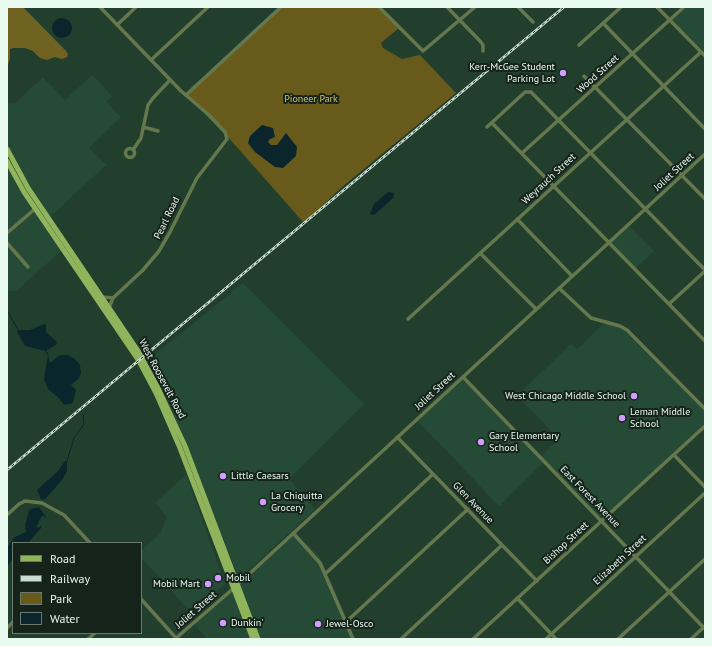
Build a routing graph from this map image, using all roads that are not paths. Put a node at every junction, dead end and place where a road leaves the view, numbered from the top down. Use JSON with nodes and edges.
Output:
{"nodes":[{"id":1,"x":100,"y":7,"type":"edge"},
{"id":2,"x":136,"y":7,"type":"edge"},
{"id":3,"x":208,"y":7,"type":"edge"},
{"id":4,"x":281,"y":7,"type":"edge"},
{"id":5,"x":379,"y":7,"type":"edge"},
{"id":6,"x":448,"y":7,"type":"edge"},
{"id":7,"x":475,"y":7,"type":"edge"},
{"id":8,"x":518,"y":7,"type":"edge"},
{"id":9,"x":621,"y":7,"type":"edge"},
{"id":10,"x":657,"y":7,"type":"edge"},
{"id":11,"x":684,"y":7,"type":"edge"},
{"id":12,"x":460,"y":20,"type":"junction"},
{"id":13,"x":670,"y":20,"type":"junction"},
{"id":14,"x":533,"y":22,"type":"dead end"},
{"id":15,"x":603,"y":24,"type":"junction"},
{"id":16,"x":117,"y":25,"type":"junction"},
{"id":17,"x":579,"y":45,"type":"dead end"},
{"id":18,"x":483,"y":51,"type":"dead end"},
{"id":19,"x":701,"y":52,"type":"junction"},
{"id":20,"x":632,"y":54,"type":"junction"},
{"id":21,"x":705,"y":56,"type":"edge"},
{"id":22,"x":151,"y":60,"type":"junction"},
{"id":23,"x":584,"y":76,"type":"dead end"},
{"id":24,"x":170,"y":80,"type":"junction"},
{"id":25,"x":596,"y":86,"type":"junction"},
{"id":26,"x":664,"y":86,"type":"junction"},
{"id":27,"x":186,"y":95,"type":"junction"},
{"id":28,"x":627,"y":119,"type":"junction"},
{"id":29,"x":559,"y":120,"type":"junction"},
{"id":30,"x":492,"y":123,"type":"junction"},
{"id":31,"x":143,"y":126,"type":"junction"},
{"id":32,"x":487,"y":127,"type":"dead end"},
{"id":33,"x":705,"y":129,"type":"edge"},
{"id":34,"x":158,"y":131,"type":"dead end"},
{"id":35,"x":7,"y":149,"type":"edge"},
{"id":36,"x":133,"y":150,"type":"dead end"},
{"id":37,"x":590,"y":152,"type":"junction"},
{"id":38,"x":522,"y":154,"type":"junction"},
{"id":39,"x":705,"y":154,"type":"edge"},
{"id":40,"x":7,"y":161,"type":"edge"},
{"id":41,"x":682,"y":175,"type":"junction"},
{"id":42,"x":553,"y":186,"type":"junction"},
{"id":43,"x":705,"y":199,"type":"edge"},
{"id":44,"x":38,"y":207,"type":"junction"},
{"id":45,"x":645,"y":209,"type":"junction"},
{"id":46,"x":517,"y":219,"type":"junction"},
{"id":47,"x":7,"y":233,"type":"edge"},
{"id":48,"x":609,"y":242,"type":"junction"},
{"id":49,"x":7,"y":243,"type":"edge"},
{"id":50,"x":480,"y":253,"type":"junction"},
{"id":51,"x":28,"y":267,"type":"dead end"},
{"id":52,"x":705,"y":270,"type":"edge"},
{"id":53,"x":572,"y":276,"type":"junction"},
{"id":54,"x":559,"y":288,"type":"junction"},
{"id":55,"x":102,"y":297,"type":"junction"},
{"id":56,"x":113,"y":298,"type":"junction"},
{"id":57,"x":669,"y":304,"type":"junction"},
{"id":58,"x":109,"y":308,"type":"junction"},
{"id":59,"x":536,"y":309,"type":"junction"},
{"id":60,"x":408,"y":319,"type":"dead end"},
{"id":61,"x":705,"y":341,"type":"edge"},
{"id":62,"x":463,"y":377,"type":"junction"},
{"id":63,"x":705,"y":409,"type":"edge"},
{"id":64,"x":705,"y":426,"type":"edge"},
{"id":65,"x":397,"y":437,"type":"junction"},
{"id":66,"x":674,"y":455,"type":"junction"},
{"id":67,"x":433,"y":474,"type":"junction"},
{"id":68,"x":705,"y":487,"type":"edge"},
{"id":69,"x":705,"y":493,"type":"edge"},
{"id":70,"x":468,"y":509,"type":"junction"},
{"id":71,"x":7,"y":515,"type":"edge"},
{"id":72,"x":602,"y":521,"type":"junction"},
{"id":73,"x":293,"y":533,"type":"junction"},
{"id":74,"x":89,"y":542,"type":"edge"},
{"id":75,"x":502,"y":545,"type":"junction"},
{"id":76,"x":635,"y":556,"type":"junction"},
{"id":77,"x":705,"y":559,"type":"edge"},
{"id":78,"x":325,"y":574,"type":"junction"},
{"id":79,"x":537,"y":581,"type":"junction"},
{"id":80,"x":236,"y":585,"type":"junction"},
{"id":81,"x":670,"y":592,"type":"junction"},
{"id":82,"x":517,"y":598,"type":"junction"},
{"id":83,"x":142,"y":600,"type":"edge"},
{"id":84,"x":346,"y":622,"type":"junction"},
{"id":85,"x":705,"y":627,"type":"edge"},
{"id":86,"x":551,"y":634,"type":"junction"},
{"id":87,"x":176,"y":638,"type":"edge"},
{"id":88,"x":254,"y":639,"type":"edge"},
{"id":89,"x":258,"y":639,"type":"edge"},
{"id":90,"x":353,"y":639,"type":"edge"},
{"id":91,"x":401,"y":639,"type":"edge"},
{"id":92,"x":473,"y":639,"type":"edge"},
{"id":93,"x":546,"y":639,"type":"edge"},
{"id":94,"x":556,"y":639,"type":"edge"},
{"id":95,"x":618,"y":639,"type":"edge"},
{"id":96,"x":691,"y":639,"type":"edge"}],
"edges":[{"from":1,"to":16,"type":"street"},
{"from":2,"to":16,"type":"street"},
{"from":3,"to":22,"type":"street"},
{"from":4,"to":27,"type":"street"},
{"from":5,"to":12,"type":"street"},
{"from":6,"to":12,"type":"street"},
{"from":7,"to":12,"type":"street"},
{"from":8,"to":14,"type":"street"},
{"from":9,"to":15,"type":"street"},
{"from":10,"to":13,"type":"street"},
{"from":11,"to":13,"type":"street","name":"Wood Street"},
{"from":12,"to":18,"type":"street"},
{"from":13,"to":19,"type":"street"},
{"from":13,"to":20,"type":"street","name":"Wood Street"},
{"from":15,"to":17,"type":"street"},
{"from":15,"to":20,"type":"street"},
{"from":16,"to":22,"type":"street"},
{"from":19,"to":21,"type":"street"},
{"from":19,"to":26,"type":"street","name":"Weyrauch Street"},
{"from":20,"to":25,"type":"street","name":"Wood Street"},
{"from":20,"to":26,"type":"street"},
{"from":22,"to":24,"type":"street"},
{"from":23,"to":25,"type":"street"},
{"from":24,"to":27,"type":"street"},
{"from":24,"to":31,"type":"street"},
{"from":25,"to":28,"type":"street"},
{"from":25,"to":29,"type":"street","name":"Wood Street"},
{"from":26,"to":28,"type":"street","name":"Weyrauch Street"},
{"from":26,"to":33,"type":"street"},
{"from":27,"to":56,"type":"street","name":"Pearl Road"},
{"from":28,"to":37,"type":"street","name":"Weyrauch Street"},
{"from":28,"to":41,"type":"street"},
{"from":29,"to":30,"type":"street"},
{"from":29,"to":37,"type":"street"},
{"from":29,"to":38,"type":"street","name":"Wood Street"},
{"from":30,"to":32,"type":"street"},
{"from":30,"to":38,"type":"street"},
{"from":31,"to":34,"type":"street"},
{"from":31,"to":36,"type":"street"},
{"from":35,"to":44,"type":"main road","name":"West Roosevelt Road"},
{"from":37,"to":42,"type":"street","name":"Weyrauch Street"},
{"from":37,"to":45,"type":"street"},
{"from":38,"to":42,"type":"street"},
{"from":39,"to":41,"type":"street","name":"Joliet Street"},
{"from":40,"to":44,"type":"main road","name":"West Roosevelt Road"},
{"from":41,"to":43,"type":"street"},
{"from":41,"to":45,"type":"street","name":"Joliet Street"},
{"from":42,"to":46,"type":"street","name":"Weyrauch Street"},
{"from":42,"to":48,"type":"street"},
{"from":44,"to":47,"type":"street"},
{"from":44,"to":55,"type":"main road","name":"West Roosevelt Road"},
{"from":44,"to":80,"type":"main road","name":"West Roosevelt Road"},
{"from":45,"to":48,"type":"street","name":"Joliet Street"},
{"from":45,"to":52,"type":"street"},
{"from":46,"to":50,"type":"street","name":"Weyrauch Street"},
{"from":46,"to":53,"type":"street"},
{"from":48,"to":53,"type":"street","name":"Joliet Street"},
{"from":48,"to":57,"type":"street"},
{"from":49,"to":51,"type":"street"},
{"from":50,"to":59,"type":"street"},
{"from":50,"to":60,"type":"street","name":"Weyrauch Street"},
{"from":52,"to":57,"type":"street"},
{"from":53,"to":54,"type":"street","name":"Joliet Street"},
{"from":54,"to":59,"type":"street","name":"Joliet Street"},
{"from":54,"to":63,"type":"street"},
{"from":55,"to":56,"type":"street"},
{"from":55,"to":58,"type":"main road","name":"West Roosevelt Road"},
{"from":56,"to":58,"type":"street","name":"Pearl Road"},
{"from":57,"to":61,"type":"street"},
{"from":58,"to":80,"type":"main road","name":"West Roosevelt Road"},
{"from":59,"to":62,"type":"street","name":"Joliet Street"},
{"from":62,"to":65,"type":"street","name":"Joliet Street"},
{"from":62,"to":72,"type":"street","name":"East Forest Avenue"},
{"from":64,"to":66,"type":"street","name":"Bishop Street"},
{"from":65,"to":67,"type":"street","name":"Glen Avenue"},
{"from":65,"to":73,"type":"street","name":"Joliet Street"},
{"from":66,"to":68,"type":"street"},
{"from":66,"to":72,"type":"street","name":"Bishop Street"},
{"from":67,"to":70,"type":"street","name":"Glen Avenue"},
{"from":67,"to":78,"type":"street"},
{"from":69,"to":76,"type":"street","name":"Elizabeth Street"},
{"from":70,"to":75,"type":"street","name":"Glen Avenue"},
{"from":70,"to":84,"type":"street"},
{"from":71,"to":74,"type":"street"},
{"from":72,"to":76,"type":"street","name":"East Forest Avenue"},
{"from":72,"to":79,"type":"street","name":"Bishop Street"},
{"from":73,"to":78,"type":"street"},
{"from":73,"to":80,"type":"street","name":"Joliet Street"},
{"from":75,"to":79,"type":"street","name":"Glen Avenue"},
{"from":75,"to":91,"type":"street"},
{"from":76,"to":81,"type":"street","name":"East Forest Avenue"},
{"from":76,"to":86,"type":"street","name":"Elizabeth Street"},
{"from":77,"to":81,"type":"street"},
{"from":78,"to":84,"type":"street"},
{"from":79,"to":82,"type":"street","name":"Bishop Street"},
{"from":80,"to":87,"type":"street","name":"Joliet Street"},
{"from":80,"to":88,"type":"main road","name":"West Roosevelt Road"},
{"from":80,"to":89,"type":"main road","name":"West Roosevelt Road"},
{"from":81,"to":85,"type":"street","name":"East Forest Avenue"},
{"from":81,"to":95,"type":"street"},
{"from":82,"to":86,"type":"street"},
{"from":82,"to":92,"type":"street","name":"Bishop Street"},
{"from":83,"to":87,"type":"street"},
{"from":84,"to":90,"type":"street"},
{"from":85,"to":96,"type":"street"},
{"from":86,"to":93,"type":"street","name":"Elizabeth Street"},
{"from":86,"to":94,"type":"street"}]}
